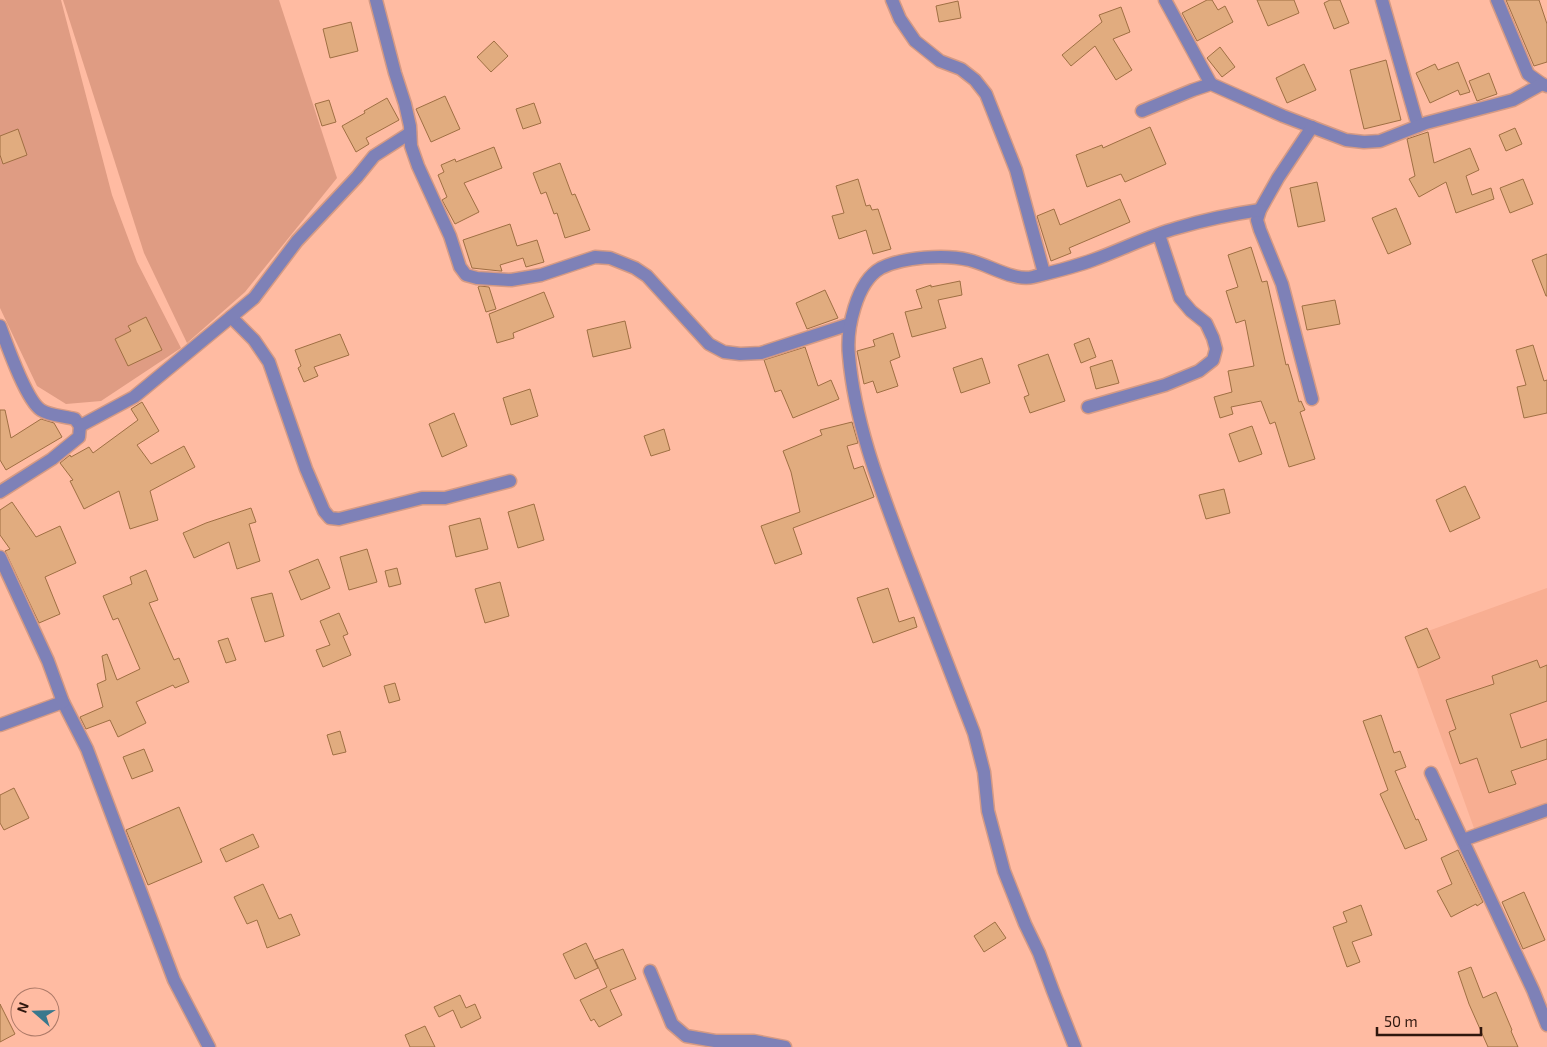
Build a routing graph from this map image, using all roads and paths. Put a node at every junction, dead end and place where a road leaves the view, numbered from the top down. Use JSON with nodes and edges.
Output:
{"nodes":[{"id":1,"x":376,"y":0,"type":"edge"},
{"id":2,"x":892,"y":0,"type":"edge"},
{"id":3,"x":1165,"y":0,"type":"edge"},
{"id":4,"x":1382,"y":0,"type":"edge"},
{"id":5,"x":1497,"y":0,"type":"edge"},
{"id":6,"x":1211,"y":84,"type":"junction"},
{"id":7,"x":1544,"y":85,"type":"edge"},
{"id":8,"x":1142,"y":111,"type":"dead end"},
{"id":9,"x":1418,"y":126,"type":"junction"},
{"id":10,"x":1312,"y":128,"type":"junction"},
{"id":11,"x":410,"y":133,"type":"junction"},
{"id":12,"x":1260,"y":210,"type":"junction"},
{"id":13,"x":1159,"y":235,"type":"junction"},
{"id":14,"x":1044,"y":273,"type":"junction"},
{"id":15,"x":231,"y":317,"type":"junction"},
{"id":16,"x":850,"y":324,"type":"junction"},
{"id":17,"x":0,"y":326,"type":"edge"},
{"id":18,"x":1312,"y":399,"type":"dead end"},
{"id":19,"x":1088,"y":406,"type":"dead end"},
{"id":20,"x":80,"y":426,"type":"junction"},
{"id":21,"x":510,"y":481,"type":"dead end"},
{"id":22,"x":0,"y":492,"type":"edge"},
{"id":23,"x":0,"y":557,"type":"edge"},
{"id":24,"x":63,"y":702,"type":"junction"},
{"id":25,"x":0,"y":725,"type":"edge"},
{"id":26,"x":1431,"y":773,"type":"dead end"},
{"id":27,"x":1547,"y":810,"type":"edge"},
{"id":28,"x":1464,"y":840,"type":"junction"},
{"id":29,"x":650,"y":971,"type":"dead end"},
{"id":30,"x":1547,"y":1025,"type":"edge"},
{"id":31,"x":209,"y":1047,"type":"edge"},
{"id":32,"x":785,"y":1047,"type":"edge"},
{"id":33,"x":1075,"y":1047,"type":"edge"}],
"edges":[{"from":1,"to":11,"type":"street"},
{"from":2,"to":14,"type":"street"},
{"from":3,"to":6,"type":"street"},
{"from":4,"to":9,"type":"street"},
{"from":5,"to":7,"type":"street"},
{"from":6,"to":8,"type":"street"},
{"from":6,"to":10,"type":"street"},
{"from":7,"to":9,"type":"street"},
{"from":9,"to":10,"type":"street"},
{"from":10,"to":12,"type":"street"},
{"from":11,"to":15,"type":"street"},
{"from":11,"to":16,"type":"street"},
{"from":12,"to":13,"type":"street"},
{"from":12,"to":18,"type":"street"},
{"from":13,"to":14,"type":"street"},
{"from":13,"to":19,"type":"street"},
{"from":14,"to":16,"type":"street"},
{"from":15,"to":20,"type":"street"},
{"from":15,"to":21,"type":"street"},
{"from":16,"to":33,"type":"street"},
{"from":17,"to":20,"type":"street"},
{"from":20,"to":22,"type":"street"},
{"from":23,"to":24,"type":"street"},
{"from":24,"to":25,"type":"street"},
{"from":24,"to":31,"type":"street"},
{"from":26,"to":28,"type":"street"},
{"from":27,"to":28,"type":"street"},
{"from":28,"to":30,"type":"street"},
{"from":29,"to":32,"type":"street"}]}
